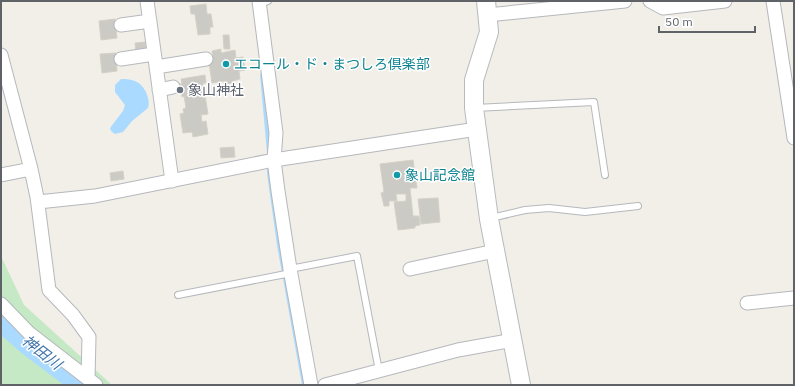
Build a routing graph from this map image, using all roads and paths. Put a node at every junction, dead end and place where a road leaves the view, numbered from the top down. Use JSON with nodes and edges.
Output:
{"nodes":[{"id":1,"x":147,"y":1,"type":"edge"},
{"id":2,"x":625,"y":1,"type":"edge"},
{"id":3,"x":650,"y":1,"type":"edge"},
{"id":4,"x":725,"y":1,"type":"edge"},
{"id":5,"x":774,"y":1,"type":"edge"},
{"id":6,"x":262,"y":2,"type":"edge"},
{"id":7,"x":486,"y":8,"type":"edge"},
{"id":8,"x":150,"y":21,"type":"junction"},
{"id":9,"x":121,"y":25,"type":"dead end"},
{"id":10,"x":1,"y":55,"type":"edge"},
{"id":11,"x":121,"y":59,"type":"dead end"},
{"id":12,"x":206,"y":59,"type":"dead end"},
{"id":13,"x":155,"y":61,"type":"junction"},
{"id":14,"x":173,"y":87,"type":"dead end"},
{"id":15,"x":159,"y":90,"type":"junction"},
{"id":16,"x":474,"y":108,"type":"junction"},
{"id":17,"x":792,"y":108,"type":"edge"},
{"id":18,"x":477,"y":129,"type":"junction"},
{"id":19,"x":794,"y":138,"type":"edge"},
{"id":20,"x":274,"y":160,"type":"junction"},
{"id":21,"x":31,"y":169,"type":"junction"},
{"id":22,"x":1,"y":175,"type":"edge"},
{"id":23,"x":605,"y":175,"type":"dead end"},
{"id":24,"x":172,"y":181,"type":"junction"},
{"id":25,"x":37,"y":197,"type":"junction"},
{"id":26,"x":638,"y":206,"type":"dead end"},
{"id":27,"x":489,"y":219,"type":"junction"},
{"id":28,"x":495,"y":251,"type":"junction"},
{"id":29,"x":410,"y":270,"type":"dead end"},
{"id":30,"x":290,"y":271,"type":"junction"},
{"id":31,"x":178,"y":294,"type":"dead end"},
{"id":32,"x":794,"y":298,"type":"edge"},
{"id":33,"x":747,"y":303,"type":"dead end"},
{"id":34,"x":1,"y":304,"type":"edge"},
{"id":35,"x":513,"y":340,"type":"junction"},
{"id":36,"x":379,"y":370,"type":"junction"},
{"id":37,"x":92,"y":382,"type":"edge"},
{"id":38,"x":311,"y":385,"type":"edge"},
{"id":39,"x":325,"y":385,"type":"edge"},
{"id":40,"x":521,"y":385,"type":"edge"}],
"edges":[{"from":1,"to":8,"type":"street"},
{"from":2,"to":7,"type":"street"},
{"from":3,"to":4,"type":"street"},
{"from":5,"to":17,"type":"street"},
{"from":6,"to":20,"type":"street"},
{"from":7,"to":16,"type":"street"},
{"from":8,"to":9,"type":"street"},
{"from":8,"to":13,"type":"street"},
{"from":10,"to":21,"type":"street"},
{"from":11,"to":13,"type":"street"},
{"from":12,"to":13,"type":"street"},
{"from":13,"to":15,"type":"street"},
{"from":14,"to":15,"type":"street"},
{"from":15,"to":24,"type":"street"},
{"from":16,"to":18,"type":"street"},
{"from":16,"to":23,"type":"lane"},
{"from":17,"to":19,"type":"street"},
{"from":18,"to":20,"type":"street"},
{"from":18,"to":27,"type":"street"},
{"from":20,"to":24,"type":"street"},
{"from":20,"to":30,"type":"street"},
{"from":21,"to":22,"type":"street"},
{"from":21,"to":25,"type":"street"},
{"from":24,"to":25,"type":"street"},
{"from":25,"to":37,"type":"street"},
{"from":26,"to":27,"type":"lane"},
{"from":27,"to":28,"type":"street"},
{"from":28,"to":29,"type":"street"},
{"from":28,"to":35,"type":"street"},
{"from":30,"to":31,"type":"lane"},
{"from":30,"to":36,"type":"lane"},
{"from":30,"to":38,"type":"street"},
{"from":32,"to":33,"type":"street"},
{"from":34,"to":37,"type":"street"},
{"from":35,"to":36,"type":"street"},
{"from":35,"to":40,"type":"street"},
{"from":36,"to":39,"type":"street"}]}
